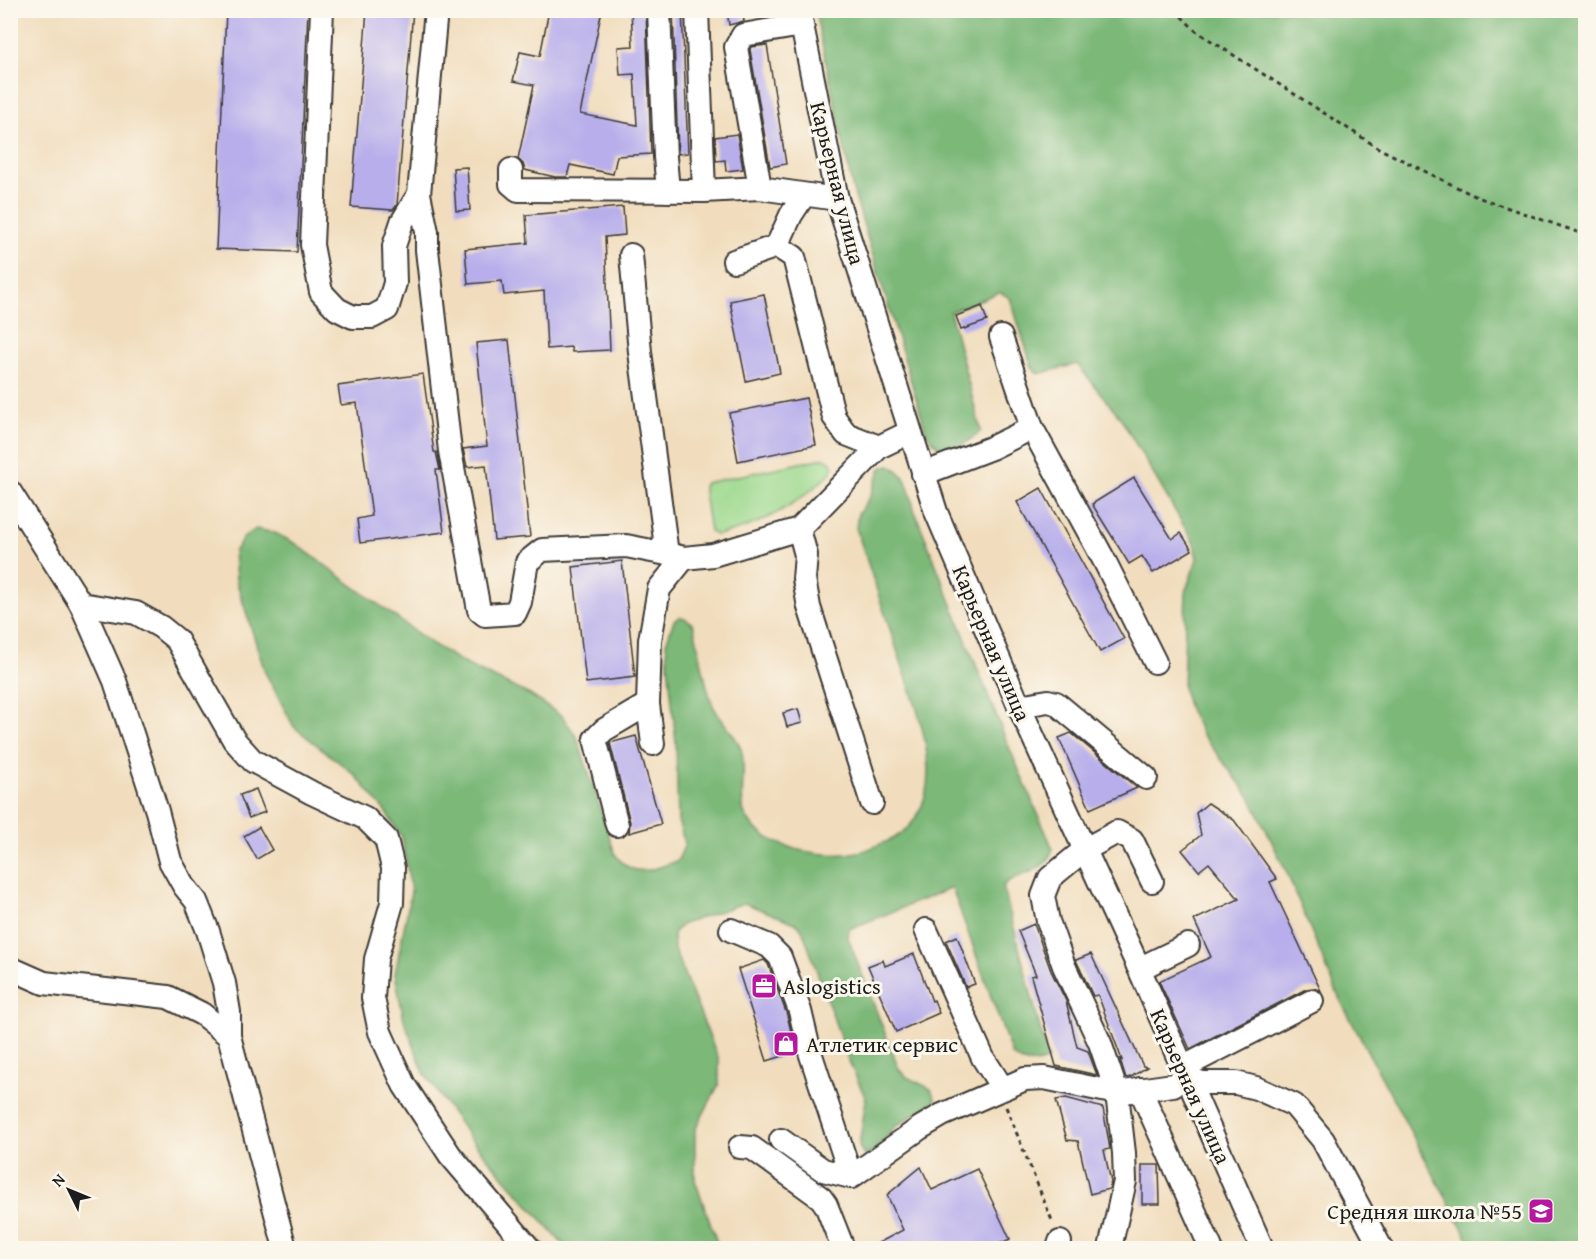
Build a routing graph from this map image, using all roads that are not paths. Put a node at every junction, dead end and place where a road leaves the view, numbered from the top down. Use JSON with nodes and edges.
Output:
{"nodes":[{"id":1,"x":322,"y":10,"type":"edge"},
{"id":2,"x":436,"y":10,"type":"edge"},
{"id":3,"x":658,"y":10,"type":"edge"},
{"id":4,"x":697,"y":10,"type":"edge"},
{"id":5,"x":801,"y":18,"type":"edge"},
{"id":6,"x":511,"y":170,"type":"dead end"},
{"id":7,"x":760,"y":188,"type":"junction"},
{"id":8,"x":668,"y":191,"type":"junction"},
{"id":9,"x":704,"y":191,"type":"junction"},
{"id":10,"x":419,"y":194,"type":"junction"},
{"id":11,"x":804,"y":195,"type":"junction"},
{"id":12,"x":837,"y":199,"type":"junction"},
{"id":13,"x":777,"y":246,"type":"junction"},
{"id":14,"x":631,"y":255,"type":"dead end"},
{"id":15,"x":734,"y":261,"type":"dead end"},
{"id":16,"x":1001,"y":337,"type":"dead end"},
{"id":17,"x":1032,"y":428,"type":"junction"},
{"id":18,"x":910,"y":432,"type":"junction"},
{"id":19,"x":879,"y":447,"type":"junction"},
{"id":20,"x":923,"y":474,"type":"junction"},
{"id":21,"x":10,"y":492,"type":"edge"},
{"id":22,"x":799,"y":529,"type":"junction"},
{"id":23,"x":675,"y":556,"type":"junction"},
{"id":24,"x":81,"y":604,"type":"junction"},
{"id":25,"x":1155,"y":662,"type":"dead end"},
{"id":26,"x":648,"y":704,"type":"junction"},
{"id":27,"x":1019,"y":706,"type":"junction"},
{"id":28,"x":653,"y":744,"type":"dead end"},
{"id":29,"x":1146,"y":777,"type":"dead end"},
{"id":30,"x":872,"y":803,"type":"dead end"},
{"id":31,"x":617,"y":825,"type":"dead end"},
{"id":32,"x":1084,"y":850,"type":"junction"},
{"id":33,"x":1152,"y":881,"type":"dead end"},
{"id":34,"x":731,"y":930,"type":"dead end"},
{"id":35,"x":926,"y":930,"type":"dead end"},
{"id":36,"x":1188,"y":945,"type":"dead end"},
{"id":37,"x":1138,"y":966,"type":"junction"},
{"id":38,"x":10,"y":968,"type":"edge"},
{"id":39,"x":1312,"y":1001,"type":"dead end"},
{"id":40,"x":229,"y":1036,"type":"junction"},
{"id":41,"x":1184,"y":1073,"type":"junction"},
{"id":42,"x":1001,"y":1089,"type":"junction"},
{"id":43,"x":1140,"y":1089,"type":"junction"},
{"id":44,"x":1117,"y":1093,"type":"junction"},
{"id":45,"x":781,"y":1140,"type":"dead end"},
{"id":46,"x":740,"y":1147,"type":"dead end"},
{"id":47,"x":809,"y":1160,"type":"junction"},
{"id":48,"x":851,"y":1177,"type":"junction"},
{"id":49,"x":802,"y":1185,"type":"junction"},
{"id":50,"x":285,"y":1248,"type":"edge"},
{"id":51,"x":529,"y":1248,"type":"edge"},
{"id":52,"x":843,"y":1248,"type":"edge"},
{"id":53,"x":1110,"y":1248,"type":"edge"},
{"id":54,"x":1211,"y":1248,"type":"edge"},
{"id":55,"x":1262,"y":1248,"type":"edge"},
{"id":56,"x":1381,"y":1248,"type":"edge"}],
"edges":[{"from":1,"to":10,"type":"street"},
{"from":2,"to":10,"type":"street"},
{"from":3,"to":8,"type":"street"},
{"from":4,"to":9,"type":"street"},
{"from":5,"to":7,"type":"street"},
{"from":5,"to":12,"type":"street","name":"Карьерная улица"},
{"from":6,"to":8,"type":"street"},
{"from":7,"to":9,"type":"street"},
{"from":7,"to":11,"type":"street"},
{"from":8,"to":9,"type":"street"},
{"from":10,"to":23,"type":"street"},
{"from":11,"to":12,"type":"street"},
{"from":11,"to":13,"type":"street"},
{"from":12,"to":18,"type":"street","name":"Карьерная улица"},
{"from":13,"to":15,"type":"street"},
{"from":13,"to":19,"type":"street"},
{"from":14,"to":23,"type":"street"},
{"from":16,"to":17,"type":"street"},
{"from":17,"to":20,"type":"street"},
{"from":17,"to":25,"type":"street"},
{"from":18,"to":19,"type":"street"},
{"from":18,"to":20,"type":"street","name":"Карьерная улица"},
{"from":19,"to":22,"type":"street"},
{"from":20,"to":27,"type":"street","name":"Карьерная улица"},
{"from":21,"to":24,"type":"street"},
{"from":22,"to":23,"type":"street"},
{"from":22,"to":30,"type":"street"},
{"from":23,"to":26,"type":"street"},
{"from":24,"to":40,"type":"street"},
{"from":24,"to":51,"type":"street"},
{"from":26,"to":28,"type":"street"},
{"from":26,"to":31,"type":"street"},
{"from":27,"to":29,"type":"street"},
{"from":27,"to":32,"type":"street","name":"Карьерная улица"},
{"from":32,"to":33,"type":"street"},
{"from":32,"to":37,"type":"street","name":"Карьерная улица"},
{"from":32,"to":44,"type":"street"},
{"from":34,"to":48,"type":"street"},
{"from":35,"to":42,"type":"street"},
{"from":36,"to":37,"type":"street"},
{"from":37,"to":41,"type":"street","name":"Карьерная улица"},
{"from":38,"to":40,"type":"street"},
{"from":39,"to":41,"type":"street"},
{"from":40,"to":50,"type":"street"},
{"from":41,"to":43,"type":"street"},
{"from":41,"to":55,"type":"street","name":"Карьерная улица"},
{"from":41,"to":56,"type":"street"},
{"from":42,"to":44,"type":"street"},
{"from":42,"to":48,"type":"street"},
{"from":43,"to":44,"type":"street"},
{"from":43,"to":54,"type":"street"},
{"from":44,"to":53,"type":"street"},
{"from":45,"to":47,"type":"street"},
{"from":46,"to":49,"type":"street"},
{"from":47,"to":48,"type":"street"},
{"from":47,"to":49,"type":"street"},
{"from":49,"to":52,"type":"street"}]}
